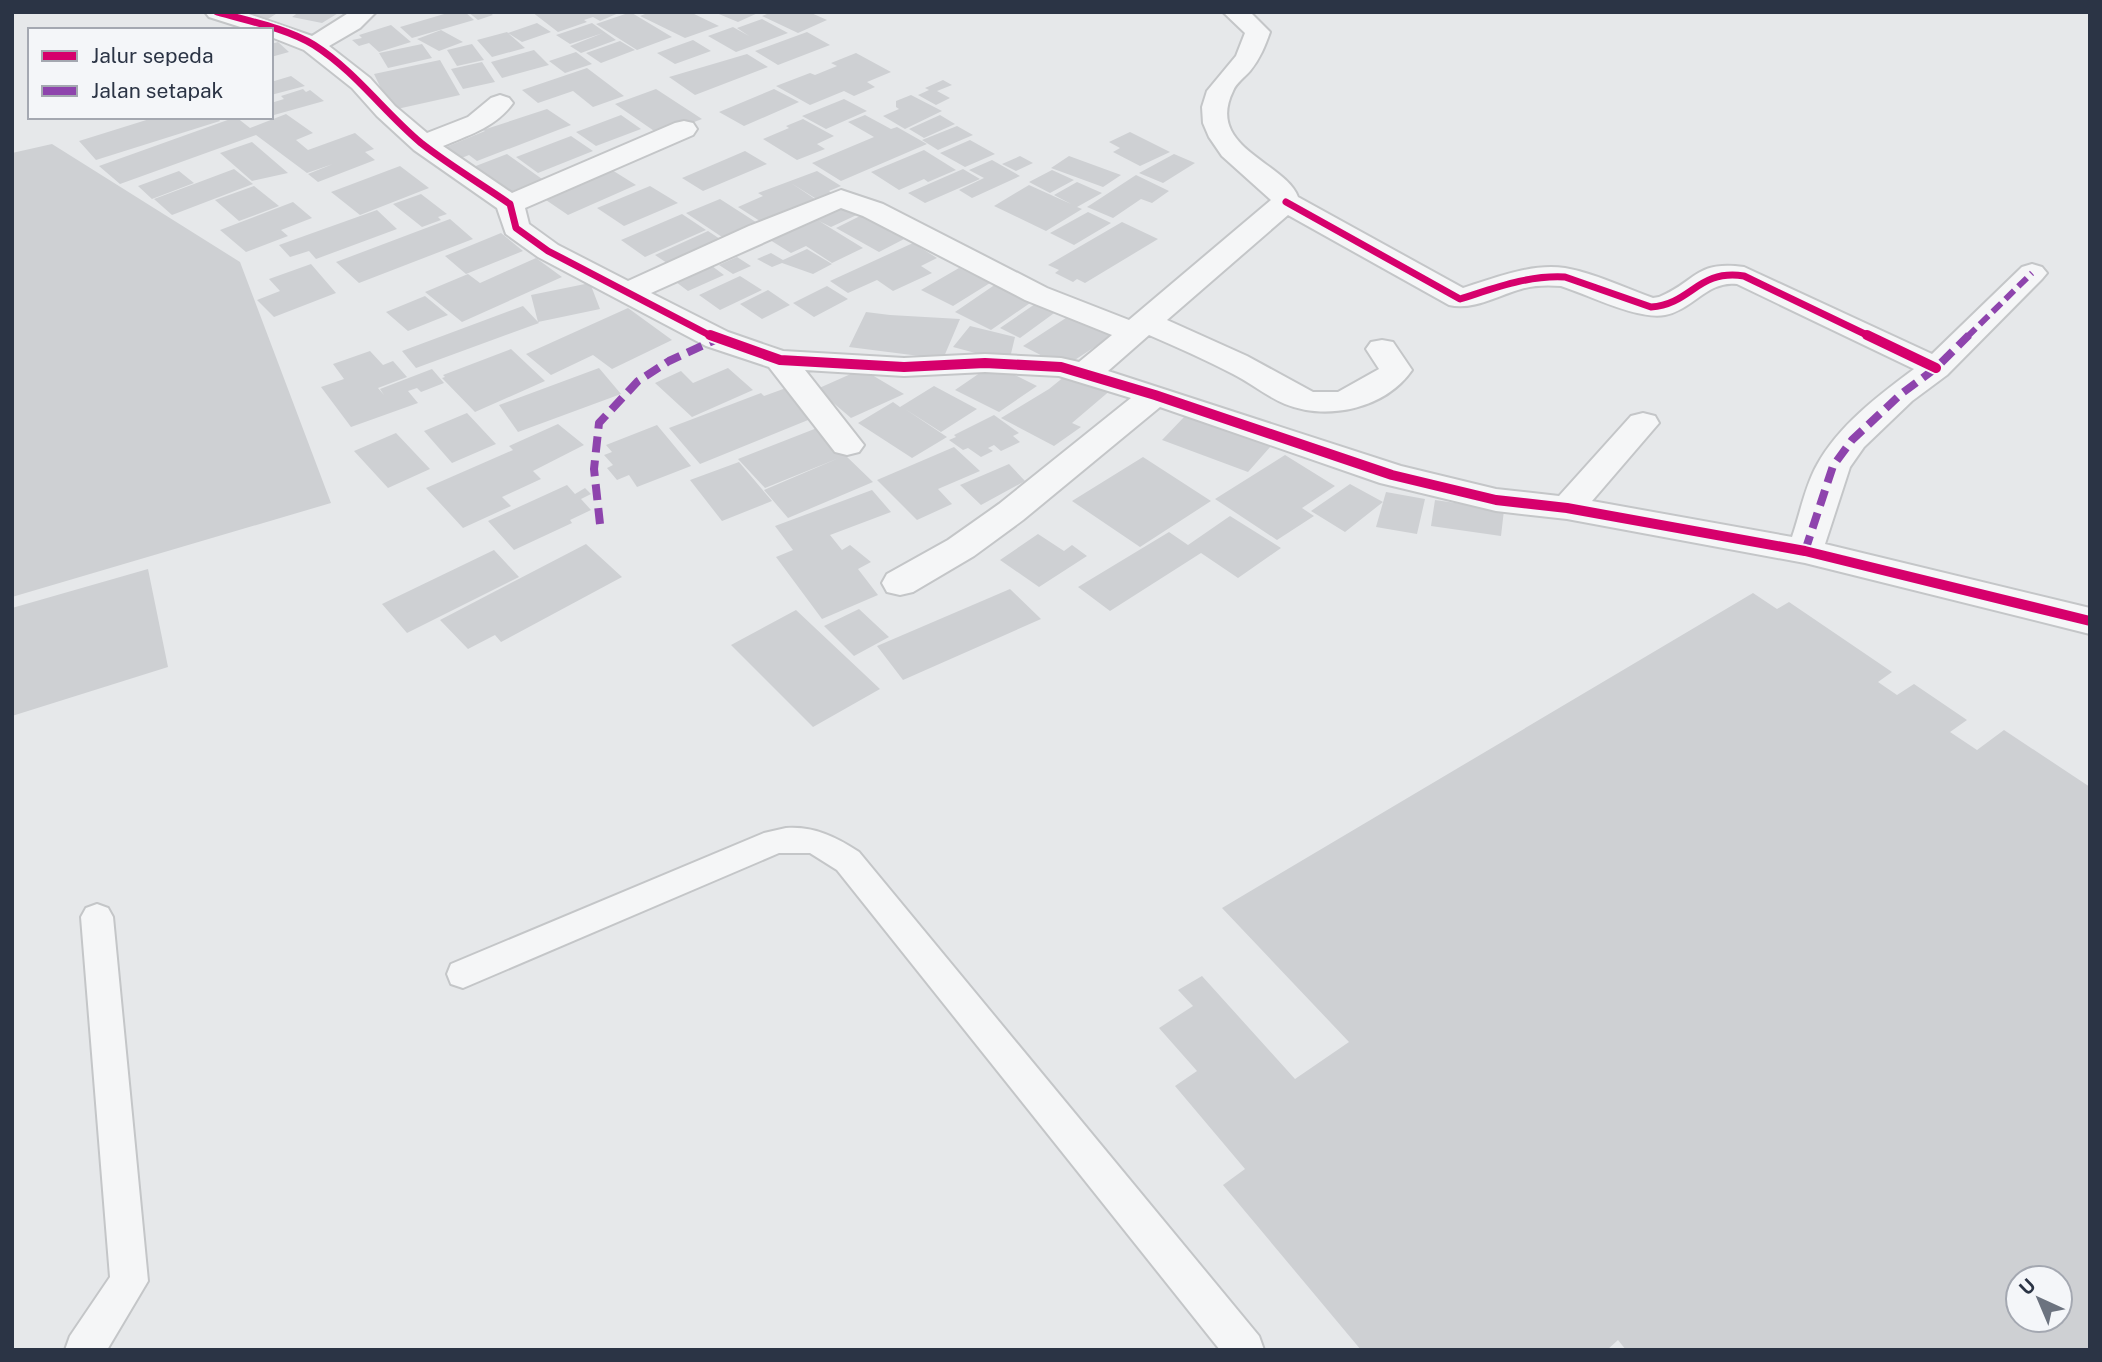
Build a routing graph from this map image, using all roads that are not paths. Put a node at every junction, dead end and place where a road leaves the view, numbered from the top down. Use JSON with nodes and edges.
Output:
{"nodes":[{"id":1,"x":217,"y":12,"type":"edge"},
{"id":2,"x":364,"y":12,"type":"edge"},
{"id":3,"x":1235,"y":12,"type":"edge"},
{"id":4,"x":270,"y":28,"type":"edge"},
{"id":5,"x":273,"y":29,"type":"edge"},
{"id":6,"x":313,"y":45,"type":"junction"},
{"id":7,"x":500,"y":103,"type":"dead end"},
{"id":8,"x":684,"y":129,"type":"dead end"},
{"id":9,"x":423,"y":144,"type":"junction"},
{"id":10,"x":1286,"y":202,"type":"junction"},
{"id":11,"x":510,"y":204,"type":"junction"},
{"id":12,"x":2032,"y":273,"type":"dead end"},
{"id":13,"x":629,"y":292,"type":"junction"},
{"id":14,"x":1139,"y":327,"type":"junction"},
{"id":15,"x":1382,"y":349,"type":"dead end"},
{"id":16,"x":780,"y":360,"type":"junction"},
{"id":17,"x":1936,"y":368,"type":"junction"},
{"id":18,"x":1086,"y":373,"type":"junction"},
{"id":19,"x":1155,"y":396,"type":"junction"},
{"id":20,"x":1643,"y":423,"type":"dead end"},
{"id":21,"x":847,"y":445,"type":"dead end"},
{"id":22,"x":1567,"y":508,"type":"junction"},
{"id":23,"x":1805,"y":551,"type":"junction"},
{"id":24,"x":900,"y":583,"type":"dead end"},
{"id":25,"x":2090,"y":621,"type":"edge"},
{"id":26,"x":97,"y":917,"type":"dead end"},
{"id":27,"x":463,"y":974,"type":"dead end"},
{"id":28,"x":84,"y":1350,"type":"edge"},
{"id":29,"x":1245,"y":1350,"type":"edge"}],
"edges":[{"from":1,"to":4,"type":"street"},
{"from":2,"to":6,"type":"street"},
{"from":3,"to":10,"type":"street"},
{"from":5,"to":6,"type":"street"},
{"from":6,"to":9,"type":"street"},
{"from":7,"to":9,"type":"street"},
{"from":8,"to":11,"type":"street"},
{"from":9,"to":11,"type":"street"},
{"from":10,"to":14,"type":"street"},
{"from":10,"to":17,"type":"street"},
{"from":11,"to":13,"type":"street"},
{"from":12,"to":17,"type":"street"},
{"from":13,"to":14,"type":"street"},
{"from":13,"to":16,"type":"street"},
{"from":14,"to":15,"type":"street"},
{"from":14,"to":18,"type":"street"},
{"from":16,"to":18,"type":"street"},
{"from":16,"to":21,"type":"street"},
{"from":17,"to":23,"type":"street"},
{"from":18,"to":19,"type":"street"},
{"from":19,"to":22,"type":"street"},
{"from":19,"to":24,"type":"street"},
{"from":20,"to":22,"type":"street"},
{"from":22,"to":23,"type":"street"},
{"from":23,"to":25,"type":"street"},
{"from":26,"to":28,"type":"lane"},
{"from":27,"to":29,"type":"lane"}]}
